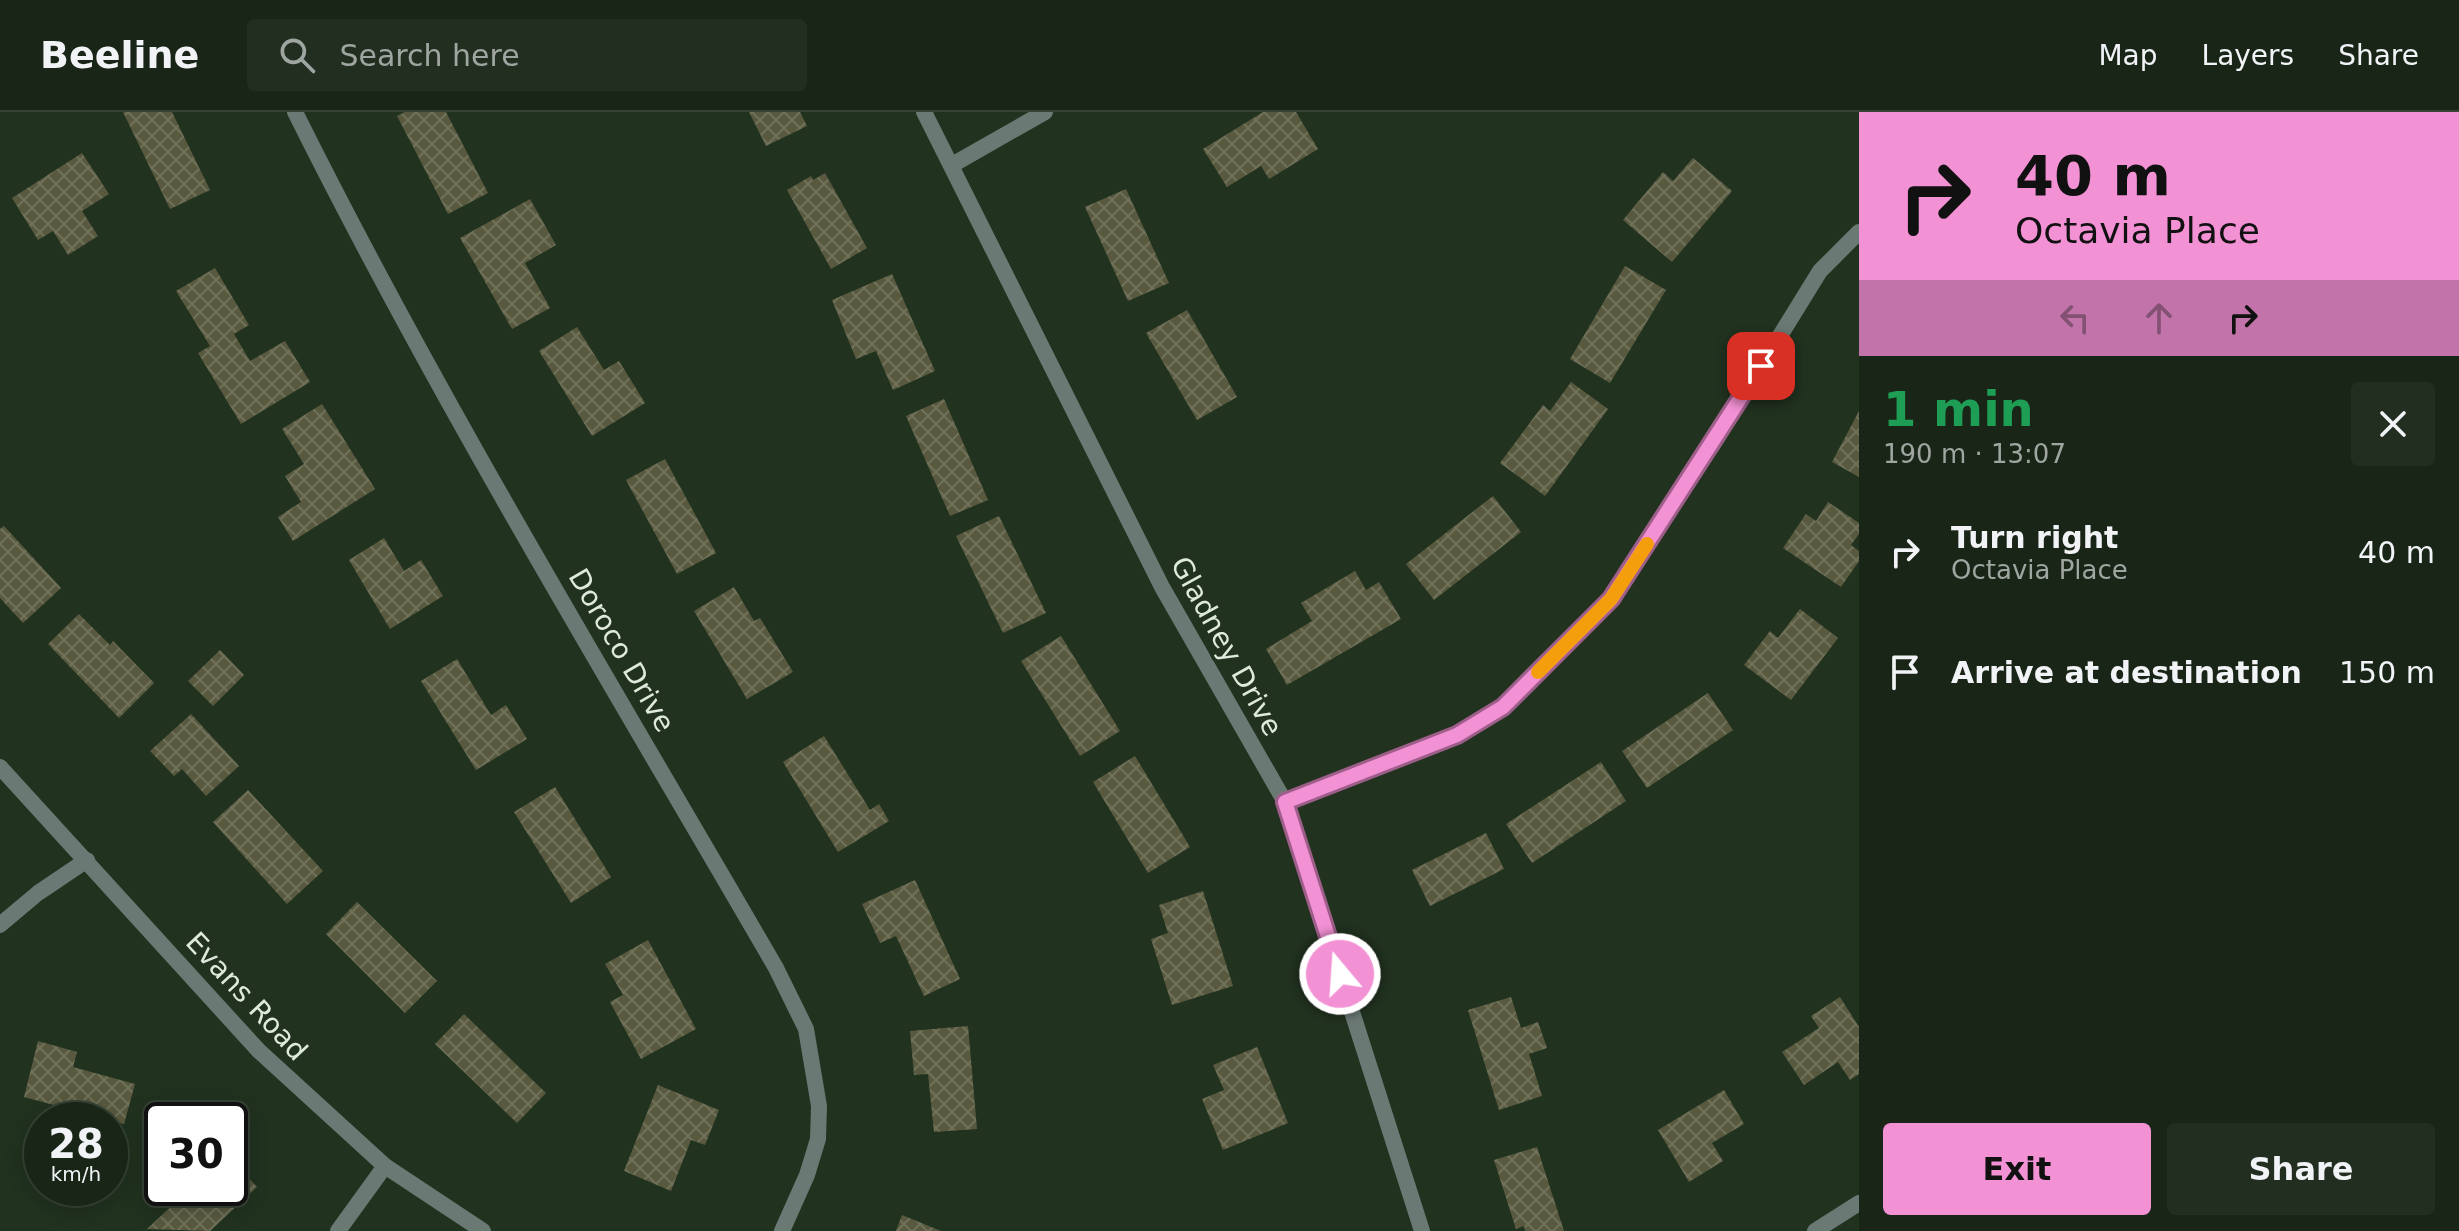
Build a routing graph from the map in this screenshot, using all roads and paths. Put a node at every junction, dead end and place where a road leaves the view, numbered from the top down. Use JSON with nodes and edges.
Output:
{"nodes":[{"id":1,"x":295,"y":112,"type":"edge"},
{"id":2,"x":924,"y":112,"type":"edge"},
{"id":3,"x":1045,"y":112,"type":"edge"},
{"id":4,"x":952,"y":165,"type":"junction"},
{"id":5,"x":1859,"y":232,"type":"edge"},
{"id":6,"x":0,"y":767,"type":"edge"},
{"id":7,"x":1285,"y":802,"type":"junction"},
{"id":8,"x":87,"y":860,"type":"junction"},
{"id":9,"x":0,"y":925,"type":"edge"},
{"id":10,"x":385,"y":1166,"type":"junction"},
{"id":11,"x":1859,"y":1203,"type":"edge"},
{"id":12,"x":338,"y":1231,"type":"edge"},
{"id":13,"x":483,"y":1231,"type":"edge"},
{"id":14,"x":782,"y":1231,"type":"edge"},
{"id":15,"x":1422,"y":1231,"type":"edge"},
{"id":16,"x":1815,"y":1231,"type":"edge"}],
"edges":[{"from":1,"to":14,"type":"street","name":"Doroco Drive"},
{"from":2,"to":4,"type":"street","name":"Gladney Drive"},
{"from":3,"to":4,"type":"street"},
{"from":4,"to":7,"type":"street","name":"Gladney Drive"},
{"from":5,"to":7,"type":"street"},
{"from":6,"to":8,"type":"street","name":"Evans Road"},
{"from":7,"to":15,"type":"street","name":"Gladney Drive"},
{"from":8,"to":9,"type":"street"},
{"from":8,"to":10,"type":"street","name":"Evans Road"},
{"from":10,"to":12,"type":"street"},
{"from":10,"to":13,"type":"street","name":"Evans Road"},
{"from":11,"to":16,"type":"street"}]}
